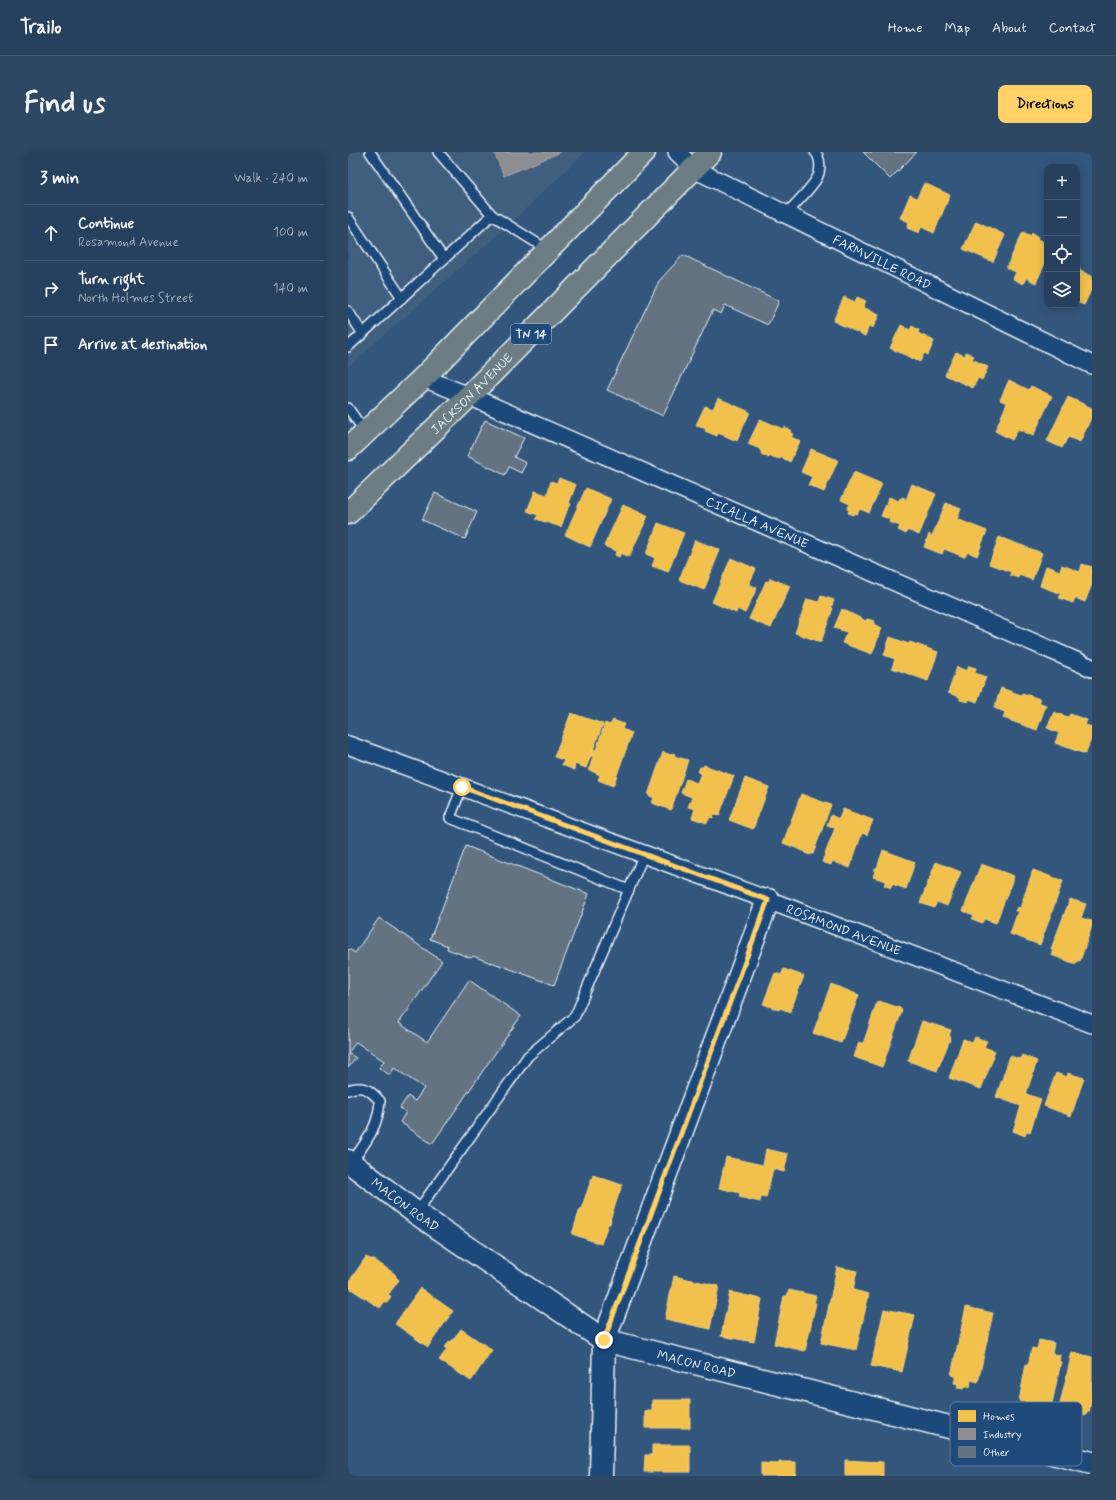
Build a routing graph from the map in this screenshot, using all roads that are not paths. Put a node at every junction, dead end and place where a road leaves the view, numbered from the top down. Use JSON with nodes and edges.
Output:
{"nodes":[{"id":1,"x":370,"y":152,"type":"edge"},
{"id":2,"x":438,"y":152,"type":"edge"},
{"id":3,"x":644,"y":152,"type":"edge"},
{"id":4,"x":677,"y":152,"type":"edge"},
{"id":5,"x":710,"y":152,"type":"edge"},
{"id":6,"x":815,"y":152,"type":"edge"},
{"id":7,"x":694,"y":169,"type":"junction"},
{"id":8,"x":786,"y":214,"type":"junction"},
{"id":9,"x":492,"y":215,"type":"junction"},
{"id":10,"x":348,"y":217,"type":"edge"},
{"id":11,"x":548,"y":250,"type":"junction"},
{"id":12,"x":444,"y":259,"type":"junction"},
{"id":13,"x":402,"y":298,"type":"junction"},
{"id":14,"x":348,"y":311,"type":"edge"},
{"id":15,"x":363,"y":334,"type":"junction"},
{"id":16,"x":348,"y":348,"type":"edge"},
{"id":17,"x":1092,"y":365,"type":"edge"},
{"id":18,"x":423,"y":378,"type":"junction"},
{"id":19,"x":469,"y":396,"type":"junction"},
{"id":20,"x":348,"y":408,"type":"edge"},
{"id":21,"x":365,"y":432,"type":"junction"},
{"id":22,"x":348,"y":449,"type":"edge"},
{"id":23,"x":348,"y":513,"type":"edge"},
{"id":24,"x":1092,"y":668,"type":"edge"},
{"id":25,"x":348,"y":745,"type":"edge"},
{"id":26,"x":462,"y":787,"type":"junction"},
{"id":27,"x":644,"y":854,"type":"junction"},
{"id":28,"x":629,"y":890,"type":"junction"},
{"id":29,"x":768,"y":900,"type":"junction"},
{"id":30,"x":1092,"y":1024,"type":"edge"},
{"id":31,"x":348,"y":1090,"type":"edge"},
{"id":32,"x":349,"y":1162,"type":"edge"},
{"id":33,"x":416,"y":1213,"type":"junction"},
{"id":34,"x":604,"y":1340,"type":"junction"},
{"id":35,"x":950,"y":1427,"type":"edge"},
{"id":36,"x":1082,"y":1460,"type":"edge"},
{"id":37,"x":1092,"y":1463,"type":"edge"},
{"id":38,"x":601,"y":1476,"type":"edge"}],
"edges":[{"from":1,"to":12,"type":"lane"},
{"from":2,"to":9,"type":"lane"},
{"from":3,"to":11,"type":"main road"},
{"from":4,"to":7,"type":"street","name":"FARMVILLE ROAD"},
{"from":5,"to":7,"type":"main road","name":"JACKSON AVENUE","number":"TN 14"},
{"from":6,"to":8,"type":"lane"},
{"from":7,"to":8,"type":"street","name":"FARMVILLE ROAD"},
{"from":7,"to":19,"type":"main road","name":"JACKSON AVENUE","number":"TN 14"},
{"from":8,"to":17,"type":"street","name":"FARMVILLE ROAD"},
{"from":9,"to":11,"type":"lane"},
{"from":9,"to":12,"type":"lane"},
{"from":10,"to":13,"type":"lane"},
{"from":11,"to":18,"type":"main road"},
{"from":12,"to":13,"type":"lane"},
{"from":13,"to":15,"type":"lane"},
{"from":14,"to":15,"type":"lane"},
{"from":15,"to":16,"type":"lane"},
{"from":18,"to":19,"type":"street","name":"CICALLA AVENUE"},
{"from":18,"to":21,"type":"main road"},
{"from":19,"to":23,"type":"main road","name":"JACKSON AVENUE","number":"TN 14"},
{"from":19,"to":24,"type":"street","name":"CICALLA AVENUE"},
{"from":20,"to":21,"type":"lane"},
{"from":21,"to":22,"type":"main road"},
{"from":25,"to":26,"type":"street","name":"ROSAMOND AVENUE"},
{"from":26,"to":27,"type":"street","name":"ROSAMOND AVENUE"},
{"from":26,"to":28,"type":"lane"},
{"from":27,"to":28,"type":"lane"},
{"from":27,"to":29,"type":"street","name":"ROSAMOND AVENUE"},
{"from":28,"to":33,"type":"lane"},
{"from":29,"to":30,"type":"street","name":"ROSAMOND AVENUE"},
{"from":29,"to":34,"type":"main road"},
{"from":31,"to":32,"type":"lane"},
{"from":32,"to":33,"type":"main road","name":"MACON ROAD"},
{"from":33,"to":34,"type":"main road","name":"MACON ROAD"},
{"from":34,"to":35,"type":"main road","name":"MACON ROAD"},
{"from":34,"to":38,"type":"main road"},
{"from":36,"to":37,"type":"main road","name":"MACON ROAD"}]}
